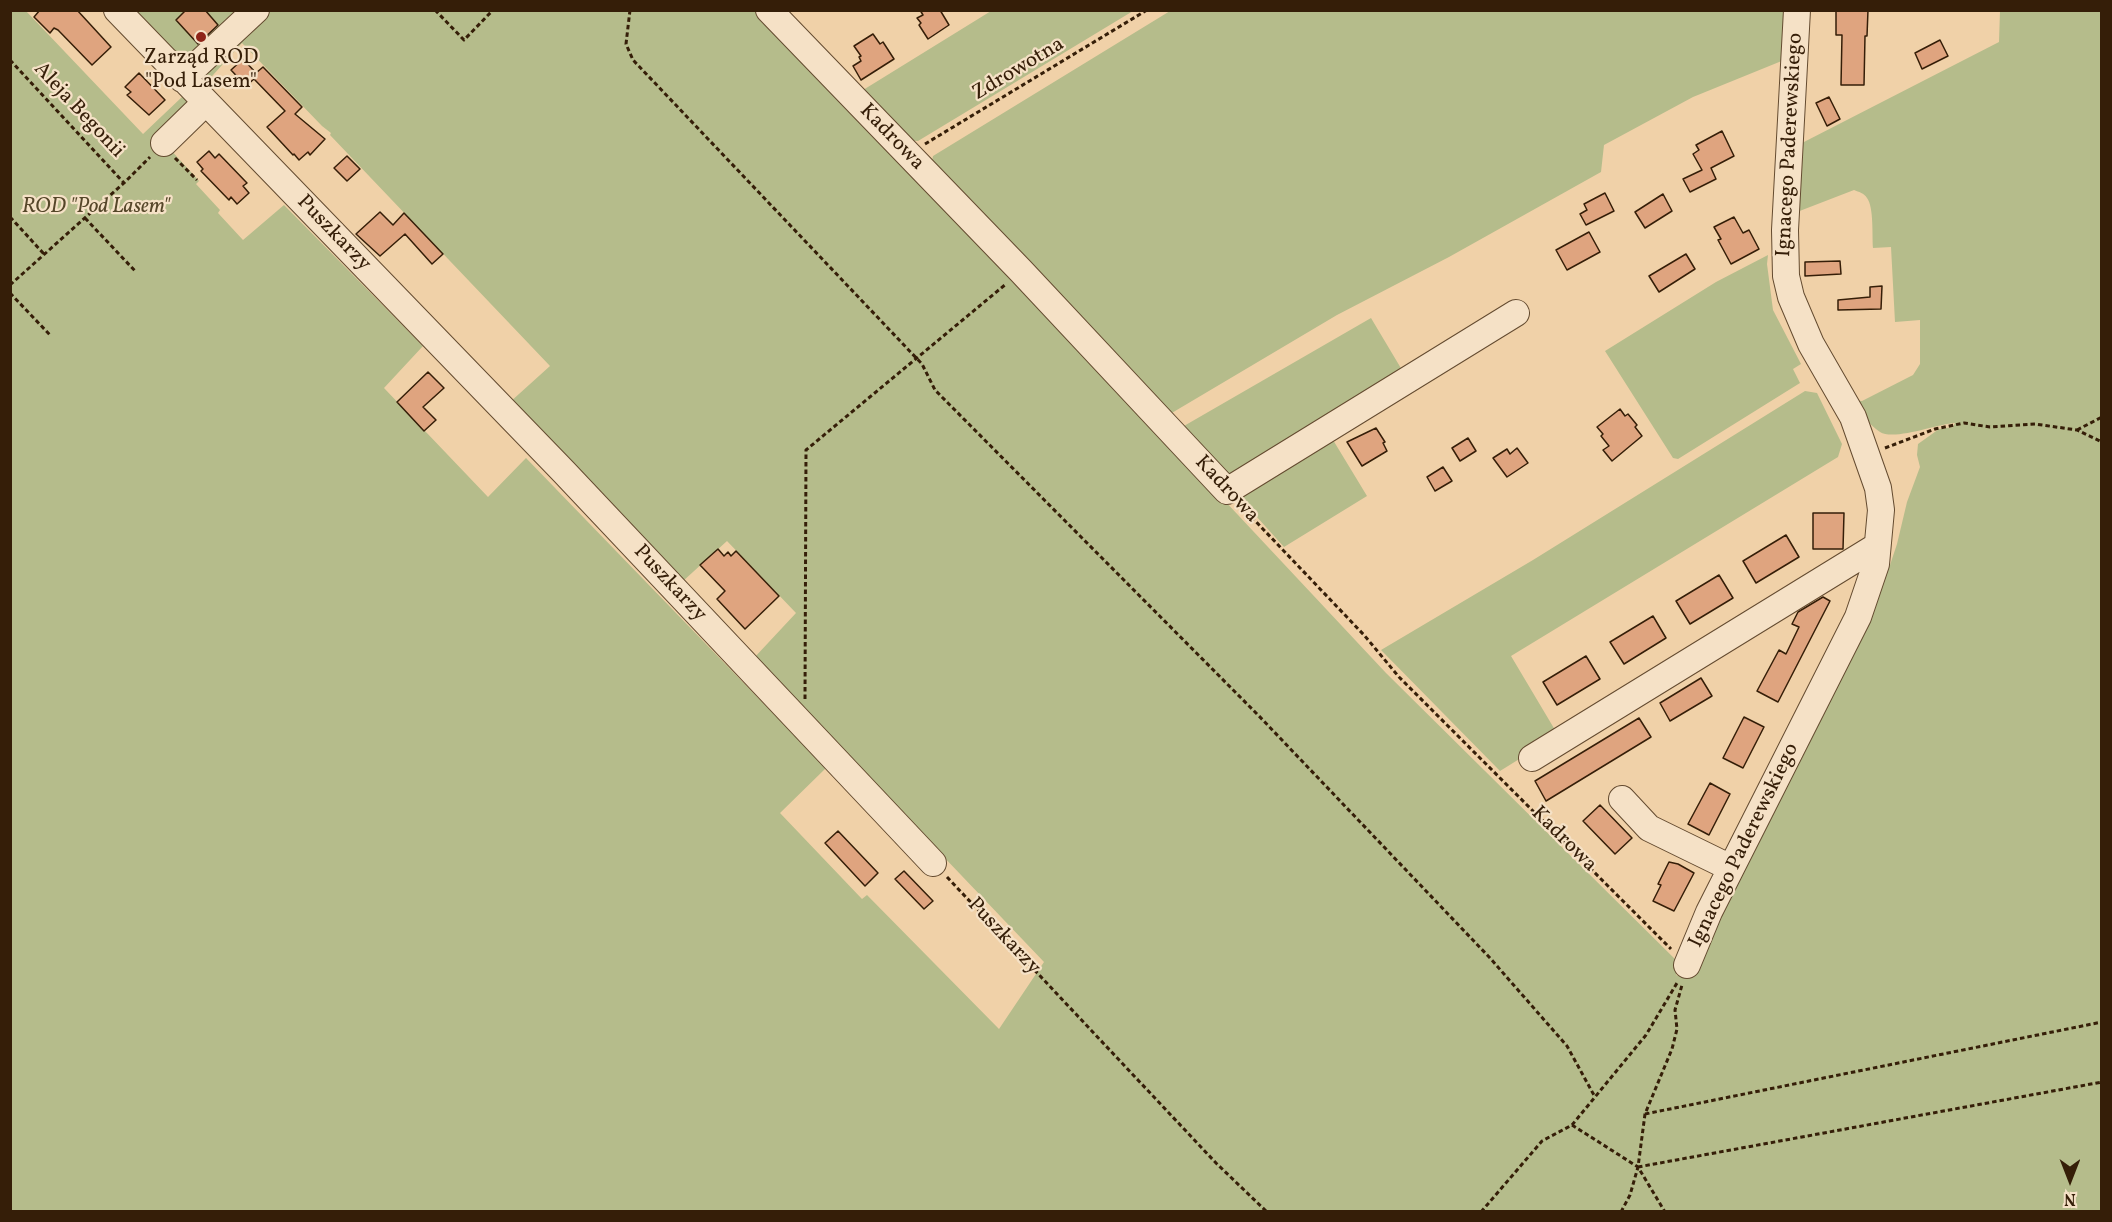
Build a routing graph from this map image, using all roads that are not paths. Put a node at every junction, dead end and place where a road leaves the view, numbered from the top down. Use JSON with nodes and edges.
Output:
{"nodes":[{"id":1,"x":117,"y":10,"type":"edge"},
{"id":2,"x":256,"y":10,"type":"edge"},
{"id":3,"x":769,"y":10,"type":"edge"},
{"id":4,"x":1797,"y":10,"type":"edge"},
{"id":5,"x":182,"y":79,"type":"junction"},
{"id":6,"x":205,"y":103,"type":"junction"},
{"id":7,"x":163,"y":143,"type":"road end"},
{"id":8,"x":1516,"y":314,"type":"dead end"},
{"id":9,"x":1877,"y":546,"type":"junction"},
{"id":10,"x":1532,"y":758,"type":"dead end"},
{"id":11,"x":1622,"y":799,"type":"dead end"},
{"id":12,"x":933,"y":863,"type":"road end"},
{"id":13,"x":1731,"y":868,"type":"junction"},
{"id":14,"x":1687,"y":965,"type":"road end"}],
"edges":[{"from":1,"to":5,"type":"street","name":"Puszkarzy"},
{"from":2,"to":5,"type":"street"},
{"from":3,"to":8,"type":"street","name":"Kadrowa"},
{"from":4,"to":9,"type":"street","name":"Ignacego Paderewskiego"},
{"from":5,"to":6,"type":"street","name":"Puszkarzy"},
{"from":6,"to":7,"type":"street"},
{"from":6,"to":12,"type":"street","name":"Puszkarzy"},
{"from":9,"to":10,"type":"street"},
{"from":9,"to":13,"type":"street","name":"Ignacego Paderewskiego"},
{"from":11,"to":13,"type":"street"},
{"from":13,"to":14,"type":"street","name":"Ignacego Paderewskiego"}]}
